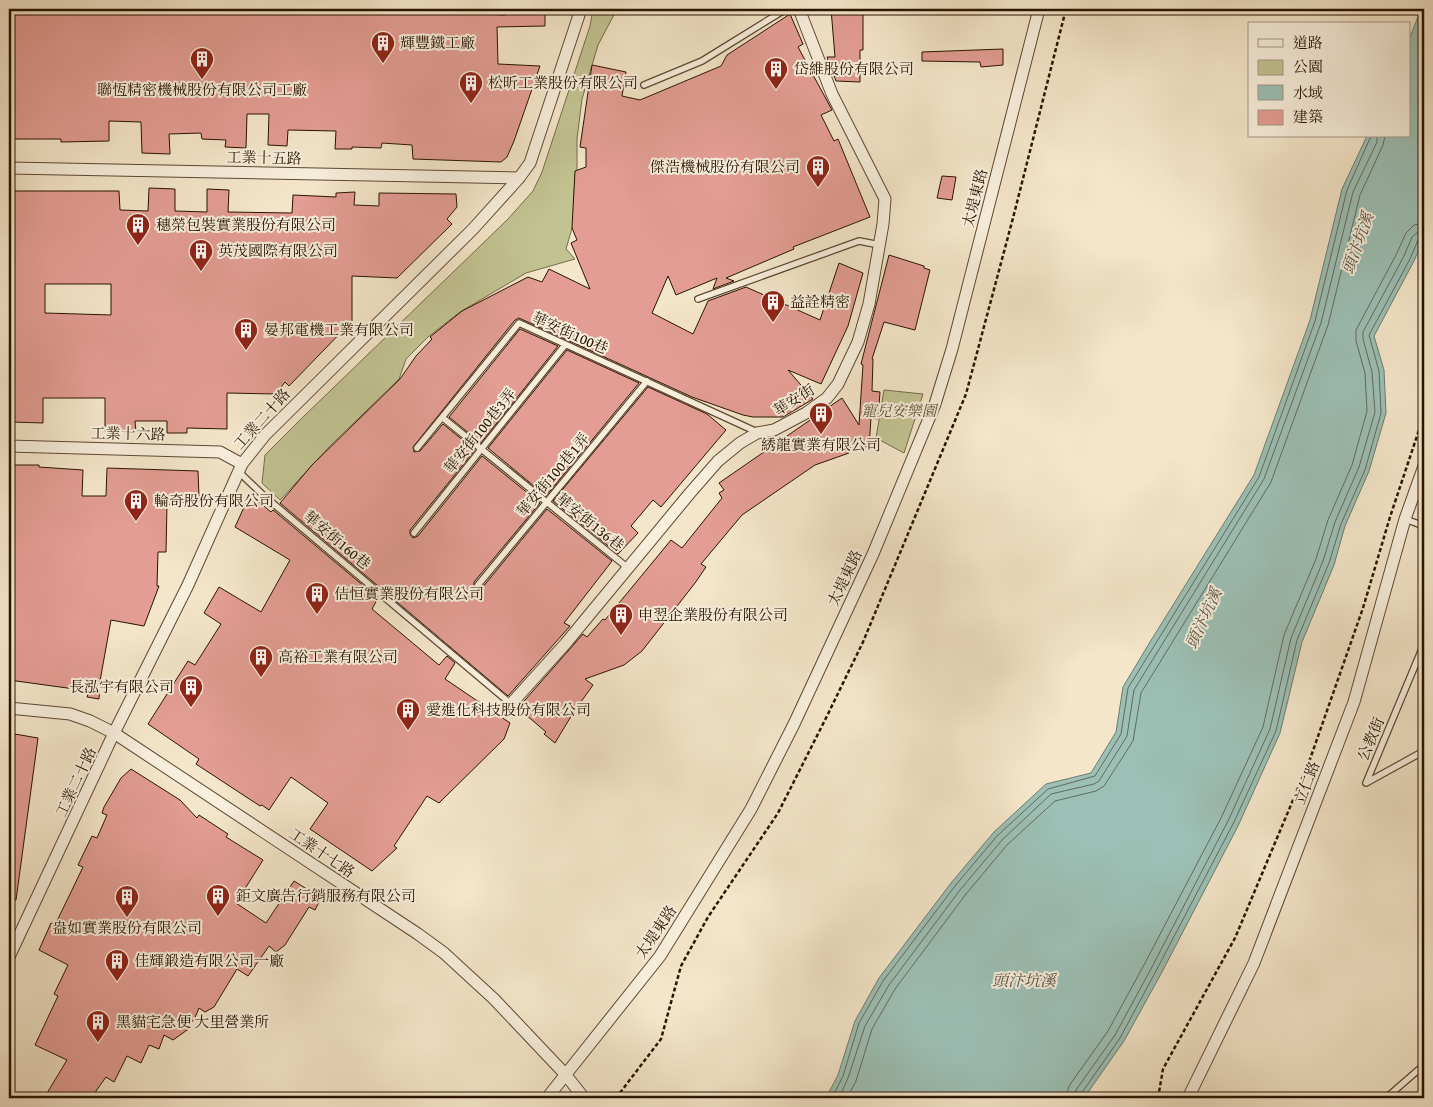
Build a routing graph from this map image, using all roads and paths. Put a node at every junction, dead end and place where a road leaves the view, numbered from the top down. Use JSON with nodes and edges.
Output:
{"nodes":[{"id":1,"x":581,"y":9,"type":"edge"},
{"id":2,"x":786,"y":9,"type":"edge"},
{"id":3,"x":799,"y":9,"type":"edge"},
{"id":4,"x":1039,"y":9,"type":"edge"},
{"id":5,"x":644,"y":85,"type":"dead end"},
{"id":6,"x":9,"y":168,"type":"edge"},
{"id":7,"x":519,"y":178,"type":"junction"},
{"id":8,"x":880,"y":245,"type":"junction"},
{"id":9,"x":698,"y":298,"type":"dead end"},
{"id":10,"x":565,"y":345,"type":"junction"},
{"id":11,"x":647,"y":381,"type":"junction"},
{"id":12,"x":1424,"y":415,"type":"edge"},
{"id":13,"x":443,"y":418,"type":"junction"},
{"id":14,"x":757,"y":432,"type":"junction"},
{"id":15,"x":9,"y":446,"type":"edge"},
{"id":16,"x":417,"y":448,"type":"dead end"},
{"id":17,"x":481,"y":450,"type":"junction"},
{"id":18,"x":1424,"y":466,"type":"edge"},
{"id":19,"x":241,"y":468,"type":"junction"},
{"id":20,"x":547,"y":503,"type":"junction"},
{"id":21,"x":1405,"y":519,"type":"junction"},
{"id":22,"x":1424,"y":526,"type":"edge"},
{"id":23,"x":414,"y":533,"type":"dead end"},
{"id":24,"x":629,"y":569,"type":"junction"},
{"id":25,"x":478,"y":585,"type":"dead end"},
{"id":26,"x":1424,"y":644,"type":"edge"},
{"id":27,"x":511,"y":704,"type":"joint"},
{"id":28,"x":9,"y":708,"type":"edge"},
{"id":29,"x":114,"y":733,"type":"junction"},
{"id":30,"x":1424,"y":751,"type":"edge"},
{"id":31,"x":9,"y":957,"type":"edge"},
{"id":32,"x":1424,"y":1066,"type":"edge"},
{"id":33,"x":565,"y":1074,"type":"junction"},
{"id":34,"x":581,"y":1095,"type":"edge"},
{"id":35,"x":547,"y":1098,"type":"edge"},
{"id":36,"x":1158,"y":1098,"type":"edge"},
{"id":37,"x":1188,"y":1098,"type":"edge"},
{"id":38,"x":1386,"y":1098,"type":"edge"}],
"edges":[{"from":1,"to":7,"type":"street","name":"工業二十路"},
{"from":2,"to":5,"type":"lane"},
{"from":3,"to":8,"type":"street","name":"華安街"},
{"from":4,"to":33,"type":"street","name":"太堤東路"},
{"from":6,"to":7,"type":"street","name":"工業十五路"},
{"from":7,"to":19,"type":"street","name":"工業二十路"},
{"from":8,"to":9,"type":"lane"},
{"from":8,"to":14,"type":"street","name":"華安街"},
{"from":10,"to":11,"type":"lane","name":"華安街100巷"},
{"from":10,"to":13,"type":"lane","name":"華安街100巷"},
{"from":10,"to":17,"type":"lane","name":"華安街100巷3弄"},
{"from":11,"to":14,"type":"lane","name":"華安街100巷"},
{"from":11,"to":20,"type":"lane","name":"華安街100巷1弄"},
{"from":12,"to":36,"type":"path"},
{"from":13,"to":16,"type":"lane","name":"華安街100巷"},
{"from":13,"to":17,"type":"lane","name":"華安街136巷"},
{"from":14,"to":24,"type":"street","name":"華安街"},
{"from":15,"to":19,"type":"street","name":"工業十六路"},
{"from":17,"to":20,"type":"lane","name":"華安街136巷"},
{"from":17,"to":23,"type":"lane","name":"華安街100巷3弄"},
{"from":18,"to":21,"type":"street","name":"立仁路"},
{"from":19,"to":27,"type":"lane","name":"華安街160巷"},
{"from":19,"to":29,"type":"street","name":"工業二十路"},
{"from":20,"to":24,"type":"lane","name":"華安街136巷"},
{"from":20,"to":25,"type":"lane","name":"華安街100巷1弄"},
{"from":21,"to":22,"type":"lane"},
{"from":21,"to":37,"type":"street","name":"立仁路"},
{"from":24,"to":27,"type":"street","name":"華安街"},
{"from":26,"to":30,"type":"lane","name":"公教街"},
{"from":28,"to":29,"type":"street","name":"工業十七路"},
{"from":29,"to":31,"type":"street","name":"工業二十路"},
{"from":29,"to":33,"type":"street","name":"工業十七路"},
{"from":32,"to":38,"type":"lane"},
{"from":33,"to":34,"type":"street","name":"工業十七路"},
{"from":33,"to":35,"type":"street","name":"太堤東路"}]}
